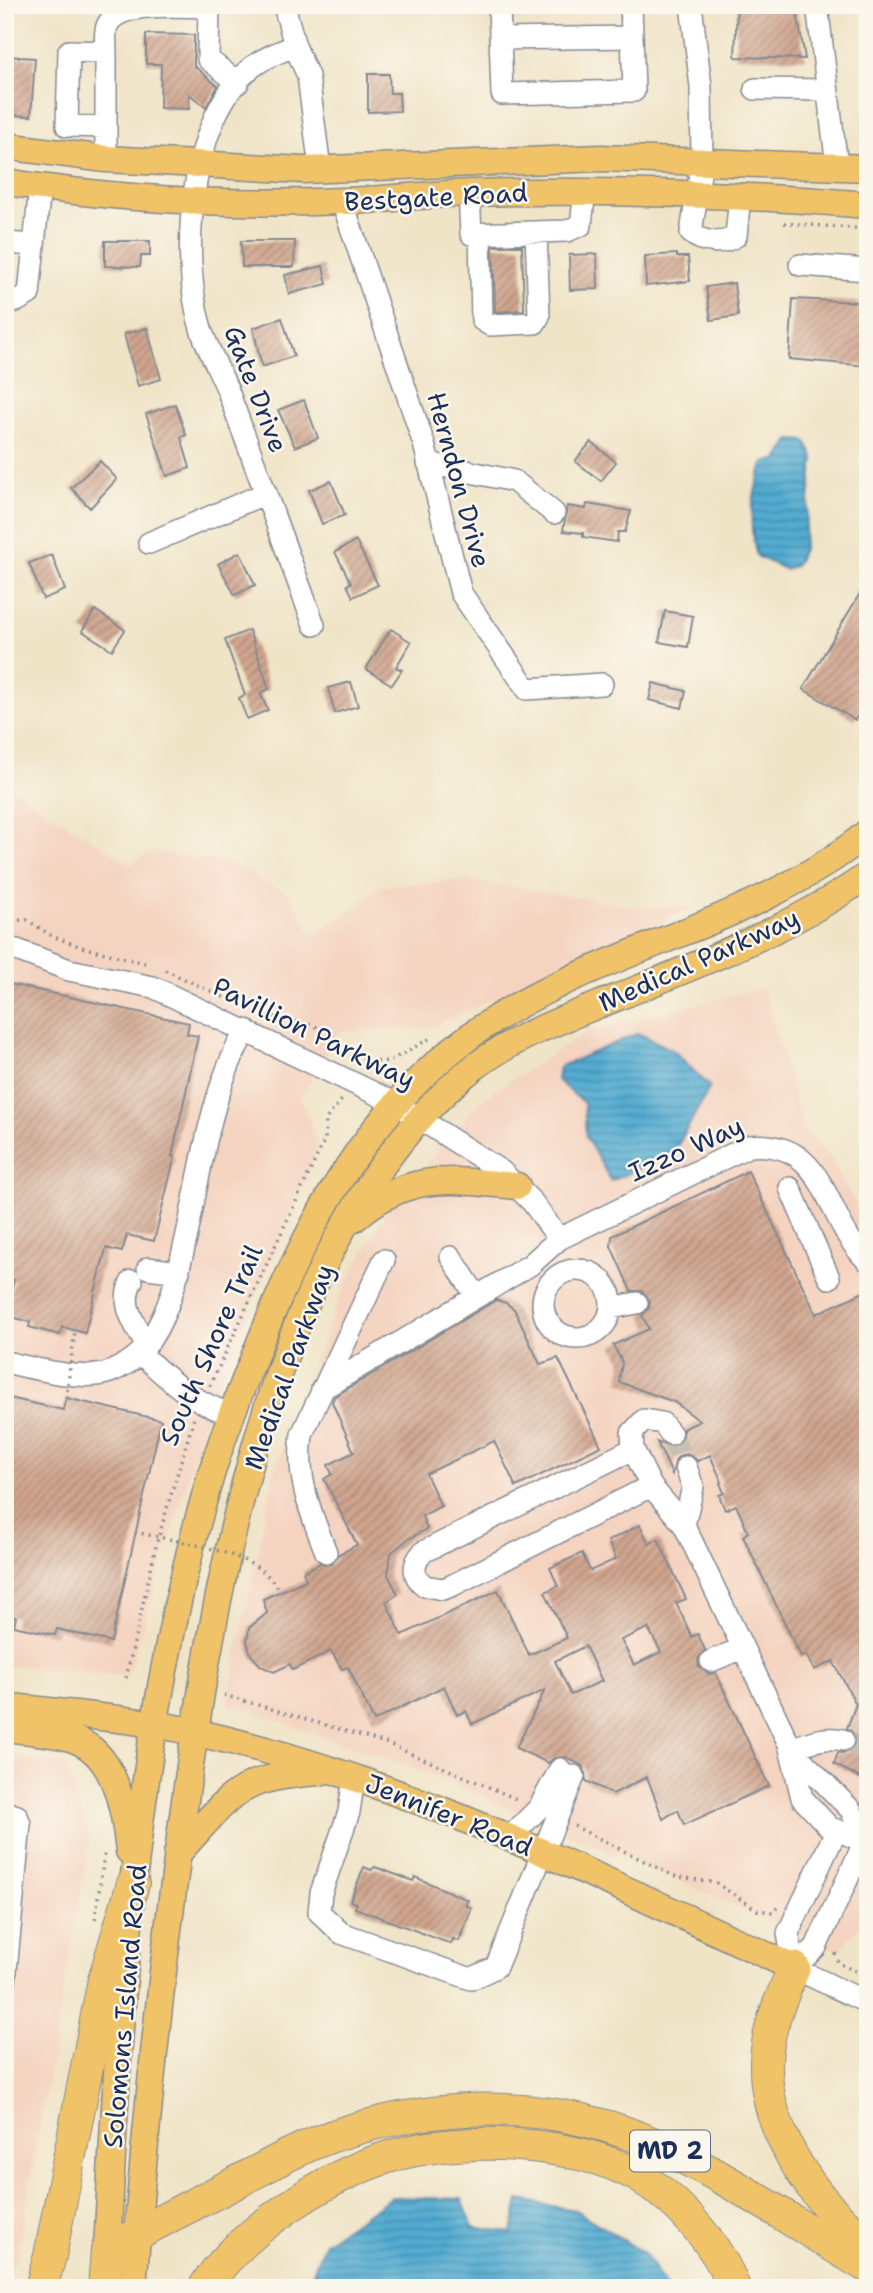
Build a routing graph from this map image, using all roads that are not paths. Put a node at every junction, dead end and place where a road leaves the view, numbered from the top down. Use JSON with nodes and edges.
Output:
{"nodes":[{"id":1,"x":284,"y":5,"type":"edge"},
{"id":2,"x":499,"y":5,"type":"edge"},
{"id":3,"x":631,"y":5,"type":"edge"},
{"id":4,"x":691,"y":5,"type":"edge"},
{"id":5,"x":817,"y":5,"type":"edge"},
{"id":6,"x":632,"y":37,"type":"junction"},
{"id":7,"x":500,"y":39,"type":"junction"},
{"id":8,"x":295,"y":46,"type":"junction"},
{"id":9,"x":106,"y":52,"type":"junction"},
{"id":10,"x":238,"y":83,"type":"junction"},
{"id":11,"x":754,"y":89,"type":"dead end"},
{"id":12,"x":827,"y":90,"type":"junction"},
{"id":13,"x":106,"y":127,"type":"junction"},
{"id":14,"x":5,"y":146,"type":"edge"},
{"id":15,"x":106,"y":159,"type":"junction"},
{"id":16,"x":702,"y":161,"type":"junction"},
{"id":17,"x":200,"y":165,"type":"junction"},
{"id":18,"x":837,"y":166,"type":"junction"},
{"id":19,"x":868,"y":168,"type":"edge"},
{"id":20,"x":320,"y":169,"type":"junction"},
{"id":21,"x":5,"y":181,"type":"edge"},
{"id":22,"x":40,"y":187,"type":"junction"},
{"id":23,"x":586,"y":191,"type":"junction"},
{"id":24,"x":468,"y":193,"type":"junction"},
{"id":25,"x":106,"y":195,"type":"junction"},
{"id":26,"x":698,"y":196,"type":"junction"},
{"id":27,"x":740,"y":196,"type":"junction"},
{"id":28,"x":342,"y":201,"type":"junction"},
{"id":29,"x":194,"y":202,"type":"junction"},
{"id":30,"x":868,"y":205,"type":"edge"},
{"id":31,"x":536,"y":232,"type":"junction"},
{"id":32,"x":480,"y":233,"type":"junction"},
{"id":33,"x":5,"y":243,"type":"edge"},
{"id":34,"x":34,"y":245,"type":"junction"},
{"id":35,"x":800,"y":265,"type":"dead end"},
{"id":36,"x":868,"y":270,"type":"edge"},
{"id":37,"x":5,"y":301,"type":"edge"},
{"id":38,"x":428,"y":463,"type":"junction"},
{"id":39,"x":266,"y":493,"type":"junction"},
{"id":40,"x":554,"y":513,"type":"dead end"},
{"id":41,"x":149,"y":543,"type":"dead end"},
{"id":42,"x":314,"y":625,"type":"dead end"},
{"id":43,"x":602,"y":684,"type":"dead end"},
{"id":44,"x":868,"y":832,"type":"edge"},
{"id":45,"x":868,"y":875,"type":"edge"},
{"id":46,"x":5,"y":949,"type":"edge"},
{"id":47,"x":246,"y":1030,"type":"junction"},
{"id":48,"x":395,"y":1102,"type":"junction"},
{"id":49,"x":419,"y":1117,"type":"junction"},
{"id":50,"x":517,"y":1186,"type":"junction"},
{"id":51,"x":790,"y":1188,"type":"dead end"},
{"id":52,"x":832,"y":1207,"type":"junction"},
{"id":53,"x":804,"y":1220,"type":"junction"},
{"id":54,"x":343,"y":1228,"type":"junction"},
{"id":55,"x":559,"y":1239,"type":"junction"},
{"id":56,"x":450,"y":1257,"type":"dead end"},
{"id":57,"x":384,"y":1260,"type":"dead end"},
{"id":58,"x":868,"y":1261,"type":"edge"},
{"id":59,"x":179,"y":1272,"type":"junction"},
{"id":60,"x":562,"y":1274,"type":"junction"},
{"id":61,"x":829,"y":1278,"type":"dead end"},
{"id":62,"x":477,"y":1297,"type":"junction"},
{"id":63,"x":637,"y":1303,"type":"dead end"},
{"id":64,"x":611,"y":1308,"type":"junction"},
{"id":65,"x":143,"y":1349,"type":"junction"},
{"id":66,"x":5,"y":1362,"type":"edge"},
{"id":67,"x":322,"y":1389,"type":"junction"},
{"id":68,"x":230,"y":1415,"type":"junction"},
{"id":69,"x":671,"y":1434,"type":"tunnel mouth"},
{"id":70,"x":633,"y":1449,"type":"junction"},
{"id":71,"x":686,"y":1467,"type":"tunnel mouth"},
{"id":72,"x":651,"y":1486,"type":"junction"},
{"id":73,"x":684,"y":1525,"type":"junction"},
{"id":74,"x":326,"y":1552,"type":"dead end"},
{"id":75,"x":743,"y":1648,"type":"junction"},
{"id":76,"x":710,"y":1661,"type":"dead end"},
{"id":77,"x":5,"y":1706,"type":"edge"},
{"id":78,"x":156,"y":1725,"type":"junction"},
{"id":79,"x":5,"y":1728,"type":"edge"},
{"id":80,"x":194,"y":1732,"type":"junction"},
{"id":81,"x":843,"y":1740,"type":"tunnel mouth"},
{"id":82,"x":791,"y":1749,"type":"junction"},
{"id":83,"x":345,"y":1774,"type":"junction"},
{"id":84,"x":5,"y":1812,"type":"edge"},
{"id":85,"x":836,"y":1831,"type":"junction"},
{"id":86,"x":509,"y":1838,"type":"junction"},
{"id":87,"x":866,"y":1843,"type":"edge"},
{"id":88,"x":544,"y":1853,"type":"junction"},
{"id":89,"x":177,"y":1854,"type":"junction"},
{"id":90,"x":133,"y":1884,"type":"junction"},
{"id":91,"x":794,"y":1968,"type":"junction"},
{"id":92,"x":5,"y":1981,"type":"edge"},
{"id":93,"x":868,"y":2003,"type":"edge"},
{"id":94,"x":137,"y":2233,"type":"junction"},
{"id":95,"x":868,"y":2243,"type":"edge"},
{"id":96,"x":107,"y":2250,"type":"junction"},
{"id":97,"x":868,"y":2267,"type":"edge"},
{"id":98,"x":41,"y":2288,"type":"edge"},
{"id":99,"x":104,"y":2288,"type":"edge"},
{"id":100,"x":133,"y":2288,"type":"edge"},
{"id":101,"x":204,"y":2288,"type":"edge"},
{"id":102,"x":734,"y":2288,"type":"edge"}],
"edges":[{"from":1,"to":8,"type":"street"},
{"from":2,"to":7,"type":"street"},
{"from":3,"to":6,"type":"street"},
{"from":4,"to":16,"type":"street"},
{"from":5,"to":12,"type":"street"},
{"from":6,"to":7,"type":"street"},
{"from":6,"to":7,"type":"street"},
{"from":8,"to":10,"type":"street","name":"Gate Drive"},
{"from":8,"to":20,"type":"street"},
{"from":9,"to":10,"type":"street"},
{"from":9,"to":13,"type":"street"},
{"from":9,"to":13,"type":"street"},
{"from":10,"to":17,"type":"street","name":"Gate Drive"},
{"from":11,"to":12,"type":"street"},
{"from":12,"to":18,"type":"street"},
{"from":13,"to":15,"type":"street"},
{"from":14,"to":15,"type":"main road","name":"Bestgate Road"},
{"from":15,"to":17,"type":"main road","name":"Bestgate Road"},
{"from":15,"to":25,"type":"main road"},
{"from":16,"to":18,"type":"main road","name":"Bestgate Road"},
{"from":16,"to":20,"type":"main road","name":"Bestgate Road"},
{"from":16,"to":26,"type":"street"},
{"from":17,"to":20,"type":"main road","name":"Bestgate Road"},
{"from":17,"to":29,"type":"street","name":"Gate Drive"},
{"from":18,"to":19,"type":"main road","name":"Bestgate Road"},
{"from":21,"to":22,"type":"main road","name":"Bestgate Road"},
{"from":22,"to":25,"type":"main road","name":"Bestgate Road"},
{"from":22,"to":34,"type":"street"},
{"from":23,"to":24,"type":"main road","name":"Bestgate Road"},
{"from":23,"to":26,"type":"main road","name":"Bestgate Road"},
{"from":23,"to":31,"type":"street"},
{"from":24,"to":28,"type":"main road","name":"Bestgate Road"},
{"from":24,"to":32,"type":"street"},
{"from":25,"to":29,"type":"main road","name":"Bestgate Road"},
{"from":26,"to":27,"type":"main road","name":"Bestgate Road"},
{"from":26,"to":27,"type":"street"},
{"from":27,"to":30,"type":"main road","name":"Bestgate Road"},
{"from":28,"to":29,"type":"main road","name":"Bestgate Road"},
{"from":28,"to":38,"type":"street","name":"Herndon Drive"},
{"from":29,"to":39,"type":"street","name":"Gate Drive"},
{"from":31,"to":32,"type":"street"},
{"from":31,"to":32,"type":"street"},
{"from":33,"to":34,"type":"street"},
{"from":34,"to":37,"type":"street"},
{"from":35,"to":36,"type":"street"},
{"from":38,"to":40,"type":"street"},
{"from":38,"to":43,"type":"street","name":"Herndon Drive"},
{"from":39,"to":41,"type":"street"},
{"from":39,"to":42,"type":"street","name":"Gate Drive"},
{"from":44,"to":48,"type":"main road","name":"Medical Parkway"},
{"from":45,"to":49,"type":"main road","name":"Medical Parkway"},
{"from":46,"to":47,"type":"street","name":"Pavillion Parkway"},
{"from":47,"to":48,"type":"street","name":"Pavillion Parkway"},
{"from":47,"to":59,"type":"street"},
{"from":48,"to":49,"type":"street","name":"Pavillion Parkway"},
{"from":48,"to":68,"type":"main road","name":"Medical Parkway"},
{"from":49,"to":50,"type":"street","name":"Pavillion Parkway"},
{"from":49,"to":54,"type":"main road","name":"Medical Parkway"},
{"from":50,"to":54,"type":"main road"},
{"from":50,"to":55,"type":"street","name":"Pavillion Parkway"},
{"from":51,"to":53,"type":"street"},
{"from":52,"to":53,"type":"street"},
{"from":52,"to":55,"type":"street","name":"Izzo Way"},
{"from":52,"to":58,"type":"street","name":"Izzo Way"},
{"from":53,"to":61,"type":"street"},
{"from":54,"to":80,"type":"main road","name":"Medical Parkway"},
{"from":55,"to":60,"type":"street"},
{"from":55,"to":62,"type":"street","name":"Izzo Way"},
{"from":56,"to":62,"type":"street"},
{"from":57,"to":67,"type":"street"},
{"from":59,"to":65,"type":"street"},
{"from":59,"to":65,"type":"street"},
{"from":60,"to":64,"type":"street"},
{"from":60,"to":64,"type":"street"},
{"from":62,"to":67,"type":"street","name":"Izzo Way"},
{"from":63,"to":64,"type":"street"},
{"from":65,"to":66,"type":"street"},
{"from":65,"to":68,"type":"street","name":"Medical Parkway"},
{"from":67,"to":74,"type":"street"},
{"from":68,"to":78,"type":"main road","name":"Medical Parkway"},
{"from":69,"to":70,"type":"street"},
{"from":70,"to":72,"type":"street"},
{"from":70,"to":72,"type":"street"},
{"from":71,"to":73,"type":"street"},
{"from":72,"to":73,"type":"street"},
{"from":73,"to":75,"type":"street"},
{"from":75,"to":76,"type":"street"},
{"from":75,"to":82,"type":"street"},
{"from":77,"to":78,"type":"main road","name":"Jennifer Road"},
{"from":78,"to":80,"type":"main road","name":"Jennifer Road"},
{"from":78,"to":90,"type":"main road","name":"Solomons Island Road"},
{"from":79,"to":90,"type":"main road"},
{"from":80,"to":83,"type":"main road","name":"Jennifer Road"},
{"from":80,"to":89,"type":"main road","name":"Solomons Island Road"},
{"from":81,"to":82,"type":"street"},
{"from":82,"to":85,"type":"street"},
{"from":82,"to":87,"type":"street"},
{"from":83,"to":86,"type":"main road","name":"Jennifer Road"},
{"from":83,"to":88,"type":"street"},
{"from":83,"to":89,"type":"main road"},
{"from":84,"to":92,"type":"street"},
{"from":85,"to":87,"type":"street"},
{"from":85,"to":91,"type":"street"},
{"from":86,"to":88,"type":"main road","name":"Jennifer Road"},
{"from":86,"to":88,"type":"street"},
{"from":87,"to":91,"type":"street"},
{"from":88,"to":91,"type":"main road","name":"Jennifer Road"},
{"from":89,"to":94,"type":"main road","name":"Solomons Island Road"},
{"from":90,"to":96,"type":"main road","name":"Solomons Island Road"},
{"from":90,"to":98,"type":"highway"},
{"from":91,"to":93,"type":"street","name":"Jennifer Road"},
{"from":91,"to":95,"type":"highway"},
{"from":94,"to":96,"type":"highway","number":"MD 2"},
{"from":94,"to":97,"type":"highway","number":"MD 2"},
{"from":94,"to":100,"type":"main road","name":"Solomons Island Road"},
{"from":96,"to":99,"type":"highway","name":"Solomons Island Road"},
{"from":101,"to":102,"type":"highway"}]}
